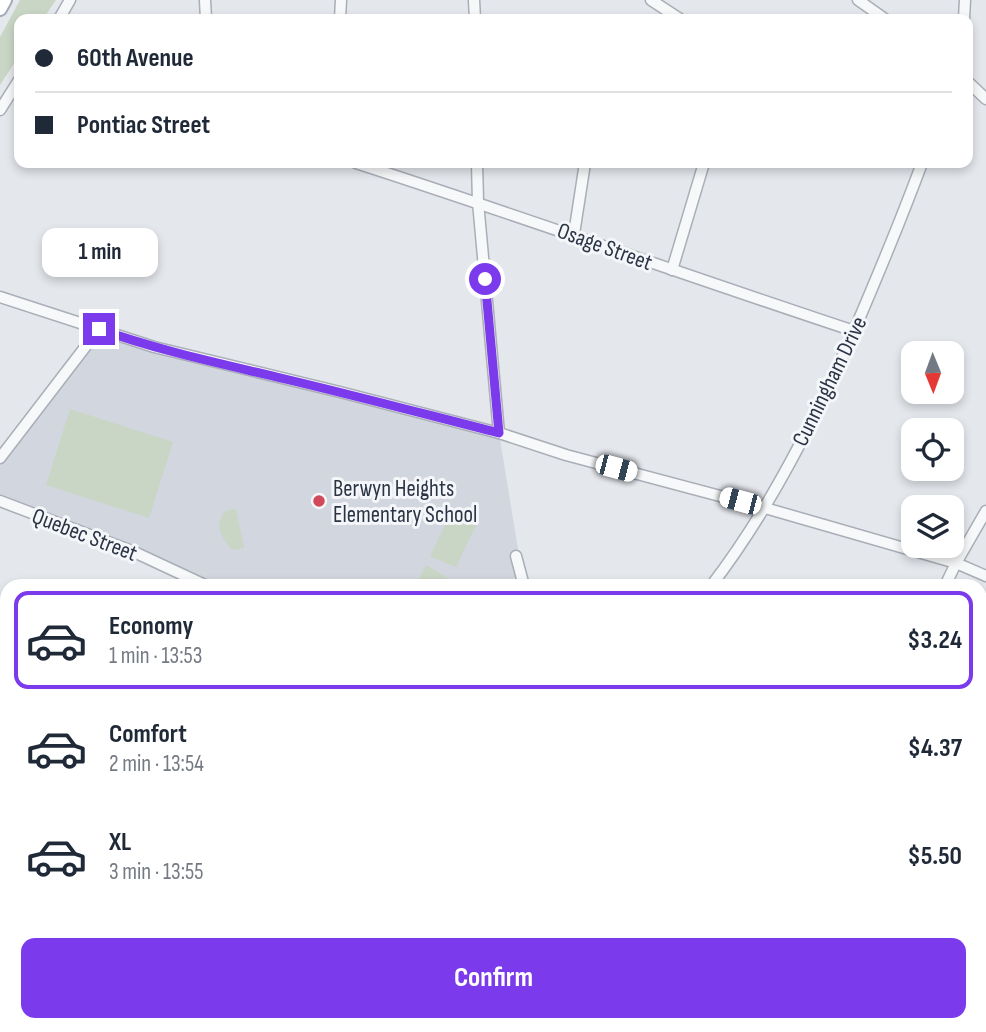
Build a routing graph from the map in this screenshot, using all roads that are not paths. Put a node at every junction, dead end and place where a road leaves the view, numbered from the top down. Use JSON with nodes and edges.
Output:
{"nodes":[{"id":1,"x":5,"y":0,"type":"edge"},
{"id":2,"x":651,"y":0,"type":"edge"},
{"id":3,"x":858,"y":0,"type":"edge"},
{"id":4,"x":0,"y":9,"type":"edge"},
{"id":5,"x":672,"y":14,"type":"edge"},
{"id":6,"x":878,"y":14,"type":"edge"},
{"id":7,"x":973,"y":87,"type":"edge"},
{"id":8,"x":14,"y":88,"type":"edge"},
{"id":9,"x":986,"y":99,"type":"edge"},
{"id":10,"x":0,"y":110,"type":"edge"},
{"id":11,"x":372,"y":168,"type":"edge"},
{"id":12,"x":477,"y":168,"type":"edge"},
{"id":13,"x":584,"y":168,"type":"edge"},
{"id":14,"x":703,"y":168,"type":"edge"},
{"id":15,"x":920,"y":168,"type":"edge"},
{"id":16,"x":478,"y":202,"type":"junction"},
{"id":17,"x":574,"y":234,"type":"junction"},
{"id":18,"x":672,"y":271,"type":"junction"},
{"id":19,"x":0,"y":297,"type":"edge"},
{"id":20,"x":99,"y":329,"type":"junction"},
{"id":21,"x":854,"y":331,"type":"junction"},
{"id":22,"x":499,"y":433,"type":"junction"},
{"id":23,"x":0,"y":458,"type":"edge"},
{"id":24,"x":0,"y":501,"type":"edge"},
{"id":25,"x":765,"y":508,"type":"junction"},
{"id":26,"x":986,"y":510,"type":"edge"},
{"id":27,"x":516,"y":556,"type":"dead end"},
{"id":28,"x":956,"y":563,"type":"junction"},
{"id":29,"x":986,"y":576,"type":"edge"},
{"id":30,"x":192,"y":579,"type":"edge"},
{"id":31,"x":522,"y":579,"type":"edge"},
{"id":32,"x":716,"y":579,"type":"edge"},
{"id":33,"x":948,"y":579,"type":"edge"}],
"edges":[{"from":1,"to":4,"type":"main road"},
{"from":2,"to":5,"type":"street"},
{"from":3,"to":6,"type":"street"},
{"from":7,"to":9,"type":"street"},
{"from":8,"to":10,"type":"street"},
{"from":11,"to":16,"type":"street","name":"Osage Street"},
{"from":12,"to":16,"type":"street"},
{"from":13,"to":17,"type":"street"},
{"from":14,"to":18,"type":"street"},
{"from":15,"to":21,"type":"street","name":"Cunningham Drive"},
{"from":16,"to":17,"type":"street","name":"Osage Street"},
{"from":16,"to":22,"type":"street"},
{"from":17,"to":18,"type":"street","name":"Osage Street"},
{"from":18,"to":21,"type":"street","name":"Osage Street"},
{"from":19,"to":20,"type":"street"},
{"from":20,"to":22,"type":"street"},
{"from":20,"to":23,"type":"street"},
{"from":21,"to":25,"type":"street","name":"Cunningham Drive"},
{"from":22,"to":25,"type":"street"},
{"from":24,"to":30,"type":"street","name":"Quebec Street"},
{"from":25,"to":28,"type":"street"},
{"from":25,"to":32,"type":"street","name":"Cunningham Drive"},
{"from":26,"to":28,"type":"street"},
{"from":27,"to":31,"type":"street"},
{"from":28,"to":29,"type":"street"},
{"from":28,"to":33,"type":"street"}]}
